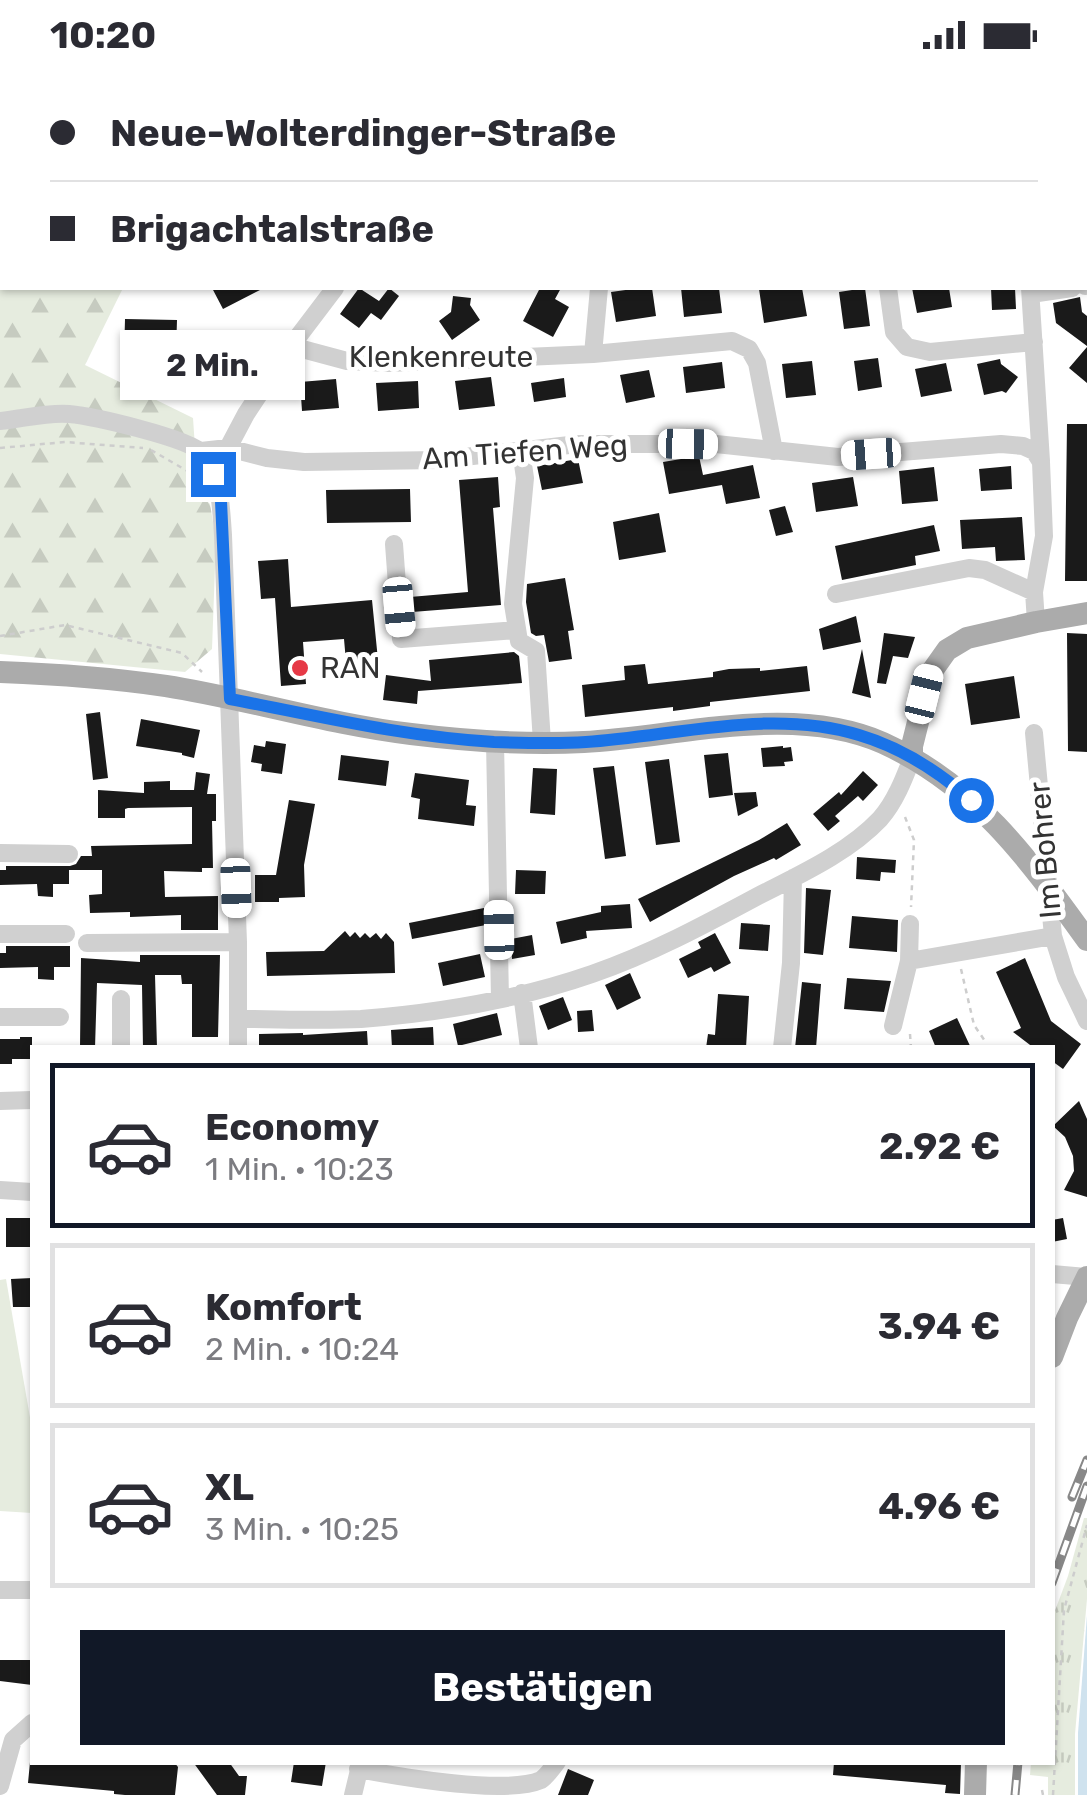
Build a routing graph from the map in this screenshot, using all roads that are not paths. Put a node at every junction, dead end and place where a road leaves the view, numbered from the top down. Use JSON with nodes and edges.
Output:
{"nodes":[{"id":1,"x":333,"y":290,"type":"edge"},
{"id":2,"x":599,"y":290,"type":"edge"},
{"id":3,"x":888,"y":290,"type":"edge"},
{"id":4,"x":1031,"y":291,"type":"edge"},
{"id":5,"x":1034,"y":342,"type":"junction"},
{"id":6,"x":291,"y":346,"type":"junction"},
{"id":7,"x":592,"y":354,"type":"junction"},
{"id":8,"x":0,"y":421,"type":"edge"},
{"id":9,"x":228,"y":448,"type":"junction"},
{"id":10,"x":774,"y":450,"type":"junction"},
{"id":11,"x":201,"y":451,"type":"junction"},
{"id":12,"x":521,"y":451,"type":"junction"},
{"id":13,"x":1041,"y":462,"type":"junction"},
{"id":14,"x":394,"y":544,"type":"dead end"},
{"id":15,"x":1034,"y":592,"type":"junction"},
{"id":16,"x":836,"y":594,"type":"dead end"},
{"id":17,"x":1087,"y":613,"type":"edge"},
{"id":18,"x":1036,"y":622,"type":"junction"},
{"id":19,"x":517,"y":630,"type":"junction"},
{"id":20,"x":0,"y":672,"type":"edge"},
{"id":21,"x":230,"y":699,"type":"junction"},
{"id":22,"x":1034,"y":733,"type":"dead end"},
{"id":23,"x":495,"y":742,"type":"junction"},
{"id":24,"x":542,"y":742,"type":"junction"},
{"id":25,"x":912,"y":758,"type":"junction"},
{"id":26,"x":0,"y":854,"type":"edge"},
{"id":27,"x":69,"y":854,"type":"dead end"},
{"id":28,"x":794,"y":878,"type":"junction"},
{"id":29,"x":910,"y":924,"type":"road end"},
{"id":30,"x":0,"y":934,"type":"edge"},
{"id":31,"x":66,"y":934,"type":"dead end"},
{"id":32,"x":1053,"y":936,"type":"junction"},
{"id":33,"x":1087,"y":940,"type":"edge"},
{"id":34,"x":238,"y":942,"type":"junction"},
{"id":35,"x":87,"y":943,"type":"dead end"},
{"id":36,"x":909,"y":961,"type":"junction"},
{"id":37,"x":522,"y":993,"type":"junction"},
{"id":38,"x":121,"y":999,"type":"dead end"},
{"id":39,"x":500,"y":999,"type":"junction"},
{"id":40,"x":0,"y":1017,"type":"edge"},
{"id":41,"x":60,"y":1017,"type":"dead end"},
{"id":42,"x":238,"y":1019,"type":"junction"},
{"id":43,"x":1087,"y":1022,"type":"edge"},
{"id":44,"x":893,"y":1026,"type":"dead end"},
{"id":45,"x":121,"y":1045,"type":"edge"},
{"id":46,"x":238,"y":1045,"type":"edge"},
{"id":47,"x":528,"y":1045,"type":"edge"},
{"id":48,"x":782,"y":1045,"type":"edge"},
{"id":49,"x":0,"y":1100,"type":"edge"},
{"id":50,"x":30,"y":1100,"type":"edge"},
{"id":51,"x":0,"y":1190,"type":"edge"},
{"id":52,"x":30,"y":1192,"type":"edge"},
{"id":53,"x":1055,"y":1274,"type":"edge"},
{"id":54,"x":1087,"y":1277,"type":"edge"},
{"id":55,"x":1055,"y":1350,"type":"edge"},
{"id":56,"x":0,"y":1590,"type":"edge"},
{"id":57,"x":30,"y":1590,"type":"edge"},
{"id":58,"x":30,"y":1724,"type":"edge"},
{"id":59,"x":554,"y":1765,"type":"edge"},
{"id":60,"x":976,"y":1765,"type":"edge"},
{"id":61,"x":360,"y":1766,"type":"edge"},
{"id":62,"x":0,"y":1786,"type":"edge"},
{"id":63,"x":353,"y":1795,"type":"edge"},
{"id":64,"x":975,"y":1795,"type":"edge"}],
"edges":[{"from":1,"to":6,"type":"street","name":"Klenkenreute"},
{"from":2,"to":7,"type":"street"},
{"from":3,"to":5,"type":"street"},
{"from":4,"to":5,"type":"street"},
{"from":5,"to":13,"type":"street"},
{"from":6,"to":7,"type":"street","name":"Klenkenreute"},
{"from":6,"to":9,"type":"street","name":"Klenkenreute"},
{"from":7,"to":10,"type":"street","name":"Klenkenreute"},
{"from":8,"to":11,"type":"street"},
{"from":9,"to":11,"type":"street","name":"Am Tiefen Weg"},
{"from":9,"to":12,"type":"street","name":"Am Tiefen Weg"},
{"from":10,"to":12,"type":"street","name":"Am Tiefen Weg"},
{"from":10,"to":13,"type":"street","name":"Am Tiefen Weg"},
{"from":11,"to":21,"type":"street"},
{"from":12,"to":19,"type":"street"},
{"from":13,"to":15,"type":"street"},
{"from":14,"to":19,"type":"street"},
{"from":15,"to":16,"type":"street"},
{"from":15,"to":18,"type":"street"},
{"from":17,"to":18,"type":"main road"},
{"from":18,"to":25,"type":"main road"},
{"from":19,"to":24,"type":"street"},
{"from":20,"to":21,"type":"main road"},
{"from":21,"to":23,"type":"main road"},
{"from":21,"to":34,"type":"street"},
{"from":22,"to":32,"type":"street","name":"Im Bohrer"},
{"from":23,"to":24,"type":"main road"},
{"from":23,"to":39,"type":"street"},
{"from":24,"to":25,"type":"main road"},
{"from":25,"to":28,"type":"street"},
{"from":25,"to":33,"type":"main road"},
{"from":26,"to":27,"type":"street"},
{"from":28,"to":37,"type":"street"},
{"from":28,"to":48,"type":"street"},
{"from":29,"to":36,"type":"street"},
{"from":30,"to":31,"type":"street"},
{"from":32,"to":36,"type":"street"},
{"from":32,"to":43,"type":"street","name":"Im Bohrer"},
{"from":34,"to":35,"type":"street"},
{"from":34,"to":42,"type":"street"},
{"from":36,"to":44,"type":"street"},
{"from":37,"to":39,"type":"street"},
{"from":37,"to":47,"type":"street"},
{"from":38,"to":45,"type":"street"},
{"from":39,"to":42,"type":"street"},
{"from":40,"to":41,"type":"street"},
{"from":42,"to":46,"type":"street"},
{"from":49,"to":50,"type":"street"},
{"from":51,"to":52,"type":"street"},
{"from":53,"to":54,"type":"street"},
{"from":54,"to":55,"type":"main road"},
{"from":56,"to":57,"type":"street"},
{"from":58,"to":62,"type":"street"},
{"from":59,"to":61,"type":"street"},
{"from":60,"to":64,"type":"main road"},
{"from":61,"to":63,"type":"street"}]}
